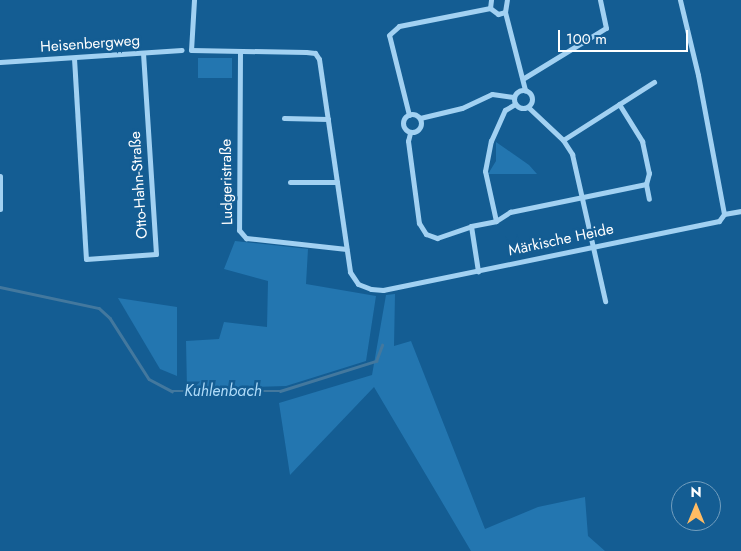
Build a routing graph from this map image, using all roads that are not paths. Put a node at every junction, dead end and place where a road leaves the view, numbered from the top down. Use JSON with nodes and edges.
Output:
{"nodes":[{"id":1,"x":194,"y":0,"type":"edge"},
{"id":2,"x":491,"y":0,"type":"edge"},
{"id":3,"x":507,"y":0,"type":"edge"},
{"id":4,"x":600,"y":0,"type":"edge"},
{"id":5,"x":680,"y":0,"type":"edge"},
{"id":6,"x":490,"y":8,"type":"junction"},
{"id":7,"x":505,"y":12,"type":"junction"},
{"id":8,"x":182,"y":50,"type":"dead end"},
{"id":9,"x":240,"y":52,"type":"junction"},
{"id":10,"x":143,"y":53,"type":"junction"},
{"id":11,"x":74,"y":58,"type":"junction"},
{"id":12,"x":0,"y":62,"type":"edge"},
{"id":13,"x":524,"y":78,"type":"junction"},
{"id":14,"x":654,"y":82,"type":"dead end"},
{"id":15,"x":526,"y":90,"type":"junction"},
{"id":16,"x":514,"y":97,"type":"junction"},
{"id":17,"x":515,"y":104,"type":"junction"},
{"id":18,"x":618,"y":104,"type":"junction"},
{"id":19,"x":528,"y":108,"type":"junction"},
{"id":20,"x":409,"y":115,"type":"junction"},
{"id":21,"x":284,"y":118,"type":"dead end"},
{"id":22,"x":420,"y":118,"type":"junction"},
{"id":23,"x":328,"y":119,"type":"junction"},
{"id":24,"x":410,"y":133,"type":"junction"},
{"id":25,"x":563,"y":140,"type":"junction"},
{"id":26,"x":0,"y":176,"type":"edge"},
{"id":27,"x":290,"y":182,"type":"dead end"},
{"id":28,"x":337,"y":182,"type":"junction"},
{"id":29,"x":646,"y":184,"type":"junction"},
{"id":30,"x":581,"y":197,"type":"junction"},
{"id":31,"x":649,"y":200,"type":"dead end"},
{"id":32,"x":0,"y":209,"type":"edge"},
{"id":33,"x":741,"y":211,"type":"edge"},
{"id":34,"x":724,"y":214,"type":"junction"},
{"id":35,"x":496,"y":221,"type":"junction"},
{"id":36,"x":471,"y":226,"type":"junction"},
{"id":37,"x":593,"y":246,"type":"junction"},
{"id":38,"x":346,"y":249,"type":"junction"},
{"id":39,"x":478,"y":271,"type":"junction"},
{"id":40,"x":605,"y":301,"type":"dead end"}],
"edges":[{"from":1,"to":9,"type":"street"},
{"from":2,"to":6,"type":"street"},
{"from":3,"to":7,"type":"street"},
{"from":4,"to":13,"type":"street"},
{"from":5,"to":34,"type":"street"},
{"from":6,"to":7,"type":"street"},
{"from":6,"to":20,"type":"street"},
{"from":7,"to":13,"type":"street"},
{"from":8,"to":10,"type":"street","name":"Heisenbergweg"},
{"from":9,"to":23,"type":"street"},
{"from":9,"to":38,"type":"street","name":"Ludgeristraße"},
{"from":10,"to":11,"type":"street","name":"Heisenbergweg"},
{"from":10,"to":11,"type":"street","name":"Otto-Hahn-Straße"},
{"from":11,"to":12,"type":"street","name":"Heisenbergweg"},
{"from":13,"to":15,"type":"street"},
{"from":14,"to":18,"type":"street"},
{"from":15,"to":16,"type":"street"},
{"from":15,"to":19,"type":"street"},
{"from":16,"to":17,"type":"street"},
{"from":16,"to":22,"type":"street"},
{"from":17,"to":19,"type":"street"},
{"from":17,"to":35,"type":"street"},
{"from":18,"to":25,"type":"street"},
{"from":18,"to":29,"type":"street"},
{"from":19,"to":25,"type":"street"},
{"from":20,"to":22,"type":"street"},
{"from":20,"to":24,"type":"street"},
{"from":21,"to":23,"type":"street"},
{"from":22,"to":24,"type":"street"},
{"from":23,"to":28,"type":"street"},
{"from":24,"to":36,"type":"street"},
{"from":25,"to":30,"type":"street"},
{"from":26,"to":32,"type":"street"},
{"from":27,"to":28,"type":"street"},
{"from":28,"to":38,"type":"street"},
{"from":29,"to":30,"type":"street"},
{"from":29,"to":31,"type":"street"},
{"from":30,"to":35,"type":"street"},
{"from":30,"to":37,"type":"street"},
{"from":33,"to":34,"type":"street","name":"Märkische Heide"},
{"from":34,"to":37,"type":"street","name":"Märkische Heide"},
{"from":35,"to":36,"type":"street"},
{"from":36,"to":39,"type":"street"},
{"from":37,"to":39,"type":"street","name":"Märkische Heide"},
{"from":37,"to":40,"type":"street"},
{"from":38,"to":39,"type":"street","name":"Märkische Heide"}]}
